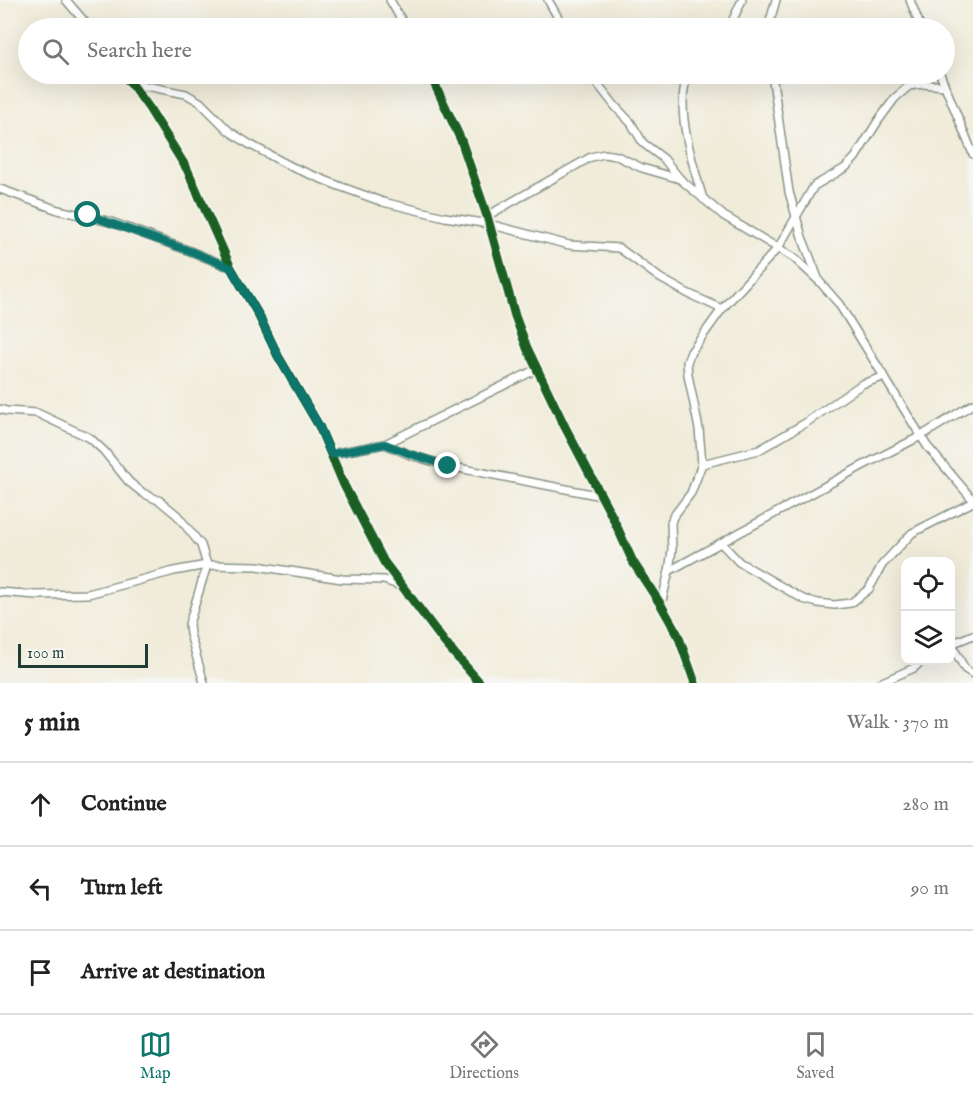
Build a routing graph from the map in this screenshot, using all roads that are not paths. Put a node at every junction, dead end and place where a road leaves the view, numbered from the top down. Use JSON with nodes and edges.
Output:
{"nodes":[{"id":1,"x":66,"y":0,"type":"edge"},
{"id":2,"x":390,"y":0,"type":"edge"},
{"id":3,"x":548,"y":0,"type":"edge"},
{"id":4,"x":742,"y":0,"type":"edge"},
{"id":5,"x":776,"y":0,"type":"edge"},
{"id":6,"x":910,"y":0,"type":"edge"},
{"id":7,"x":81,"y":18,"type":"edge"},
{"id":8,"x":400,"y":18,"type":"edge"},
{"id":9,"x":558,"y":18,"type":"edge"},
{"id":10,"x":734,"y":18,"type":"edge"},
{"id":11,"x":771,"y":18,"type":"edge"},
{"id":12,"x":917,"y":18,"type":"edge"},
{"id":13,"x":132,"y":84,"type":"edge"},
{"id":14,"x":136,"y":84,"type":"edge"},
{"id":15,"x":435,"y":84,"type":"edge"},
{"id":16,"x":598,"y":84,"type":"edge"},
{"id":17,"x":684,"y":84,"type":"edge"},
{"id":18,"x":773,"y":84,"type":"edge"},
{"id":19,"x":944,"y":86,"type":"joint"},
{"id":20,"x":972,"y":150,"type":"edge"},
{"id":21,"x":680,"y":179,"type":"junction"},
{"id":22,"x":0,"y":189,"type":"edge"},
{"id":23,"x":703,"y":199,"type":"junction"},
{"id":24,"x":797,"y":218,"type":"junction"},
{"id":25,"x":488,"y":220,"type":"junction"},
{"id":26,"x":778,"y":248,"type":"junction"},
{"id":27,"x":231,"y":268,"type":"junction"},
{"id":28,"x":819,"y":281,"type":"junction"},
{"id":29,"x":722,"y":309,"type":"junction"},
{"id":30,"x":537,"y":369,"type":"junction"},
{"id":31,"x":883,"y":377,"type":"junction"},
{"id":32,"x":973,"y":404,"type":"edge"},
{"id":33,"x":0,"y":409,"type":"edge"},
{"id":34,"x":921,"y":436,"type":"junction"},
{"id":35,"x":385,"y":444,"type":"junction"},
{"id":36,"x":331,"y":454,"type":"junction"},
{"id":37,"x":702,"y":464,"type":"junction"},
{"id":38,"x":602,"y":496,"type":"junction"},
{"id":39,"x":973,"y":501,"type":"edge"},
{"id":40,"x":721,"y":543,"type":"junction"},
{"id":41,"x":207,"y":566,"type":"junction"},
{"id":42,"x":669,"y":570,"type":"junction"},
{"id":43,"x":401,"y":586,"type":"junction"},
{"id":44,"x":0,"y":592,"type":"edge"},
{"id":45,"x":661,"y":604,"type":"junction"},
{"id":46,"x":973,"y":635,"type":"edge"},
{"id":47,"x":917,"y":665,"type":"edge"},
{"id":48,"x":973,"y":674,"type":"edge"},
{"id":49,"x":204,"y":683,"type":"edge"},
{"id":50,"x":480,"y":683,"type":"edge"},
{"id":51,"x":695,"y":683,"type":"edge"},
{"id":52,"x":880,"y":683,"type":"edge"}],
"edges":[{"from":1,"to":7,"type":"street"},
{"from":2,"to":8,"type":"street"},
{"from":3,"to":9,"type":"street"},
{"from":4,"to":10,"type":"street"},
{"from":5,"to":11,"type":"street"},
{"from":6,"to":12,"type":"street"},
{"from":13,"to":27,"type":"street"},
{"from":14,"to":25,"type":"street"},
{"from":15,"to":25,"type":"street"},
{"from":16,"to":21,"type":"street"},
{"from":17,"to":23,"type":"street"},
{"from":18,"to":24,"type":"street"},
{"from":19,"to":20,"type":"street"},
{"from":19,"to":24,"type":"street"},
{"from":21,"to":23,"type":"street"},
{"from":21,"to":25,"type":"street"},
{"from":22,"to":27,"type":"street"},
{"from":23,"to":26,"type":"street"},
{"from":24,"to":26,"type":"street"},
{"from":24,"to":28,"type":"street"},
{"from":25,"to":29,"type":"street"},
{"from":25,"to":30,"type":"street"},
{"from":26,"to":28,"type":"street"},
{"from":26,"to":29,"type":"street"},
{"from":27,"to":36,"type":"street"},
{"from":28,"to":31,"type":"street"},
{"from":29,"to":37,"type":"street"},
{"from":30,"to":35,"type":"street"},
{"from":30,"to":38,"type":"street"},
{"from":31,"to":34,"type":"street"},
{"from":31,"to":37,"type":"street"},
{"from":32,"to":34,"type":"street"},
{"from":33,"to":41,"type":"street"},
{"from":34,"to":39,"type":"street"},
{"from":34,"to":40,"type":"street"},
{"from":35,"to":36,"type":"street"},
{"from":35,"to":38,"type":"street"},
{"from":36,"to":43,"type":"street"},
{"from":37,"to":42,"type":"street"},
{"from":38,"to":45,"type":"street"},
{"from":39,"to":40,"type":"street"},
{"from":40,"to":42,"type":"street"},
{"from":41,"to":43,"type":"street"},
{"from":41,"to":44,"type":"street"},
{"from":41,"to":49,"type":"street"},
{"from":42,"to":45,"type":"street"},
{"from":43,"to":50,"type":"street"},
{"from":45,"to":51,"type":"street"},
{"from":46,"to":48,"type":"street"},
{"from":47,"to":52,"type":"street"}]}
